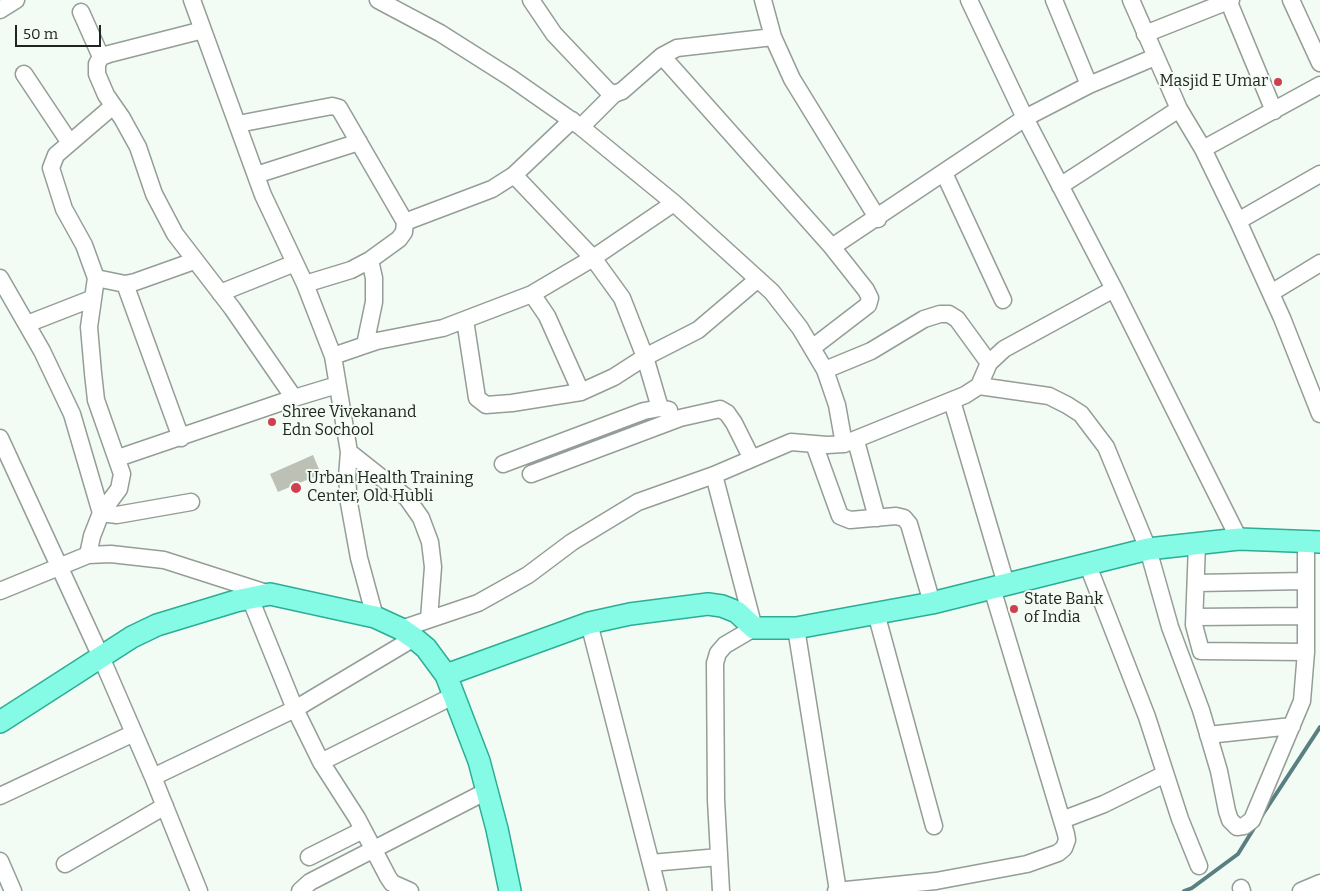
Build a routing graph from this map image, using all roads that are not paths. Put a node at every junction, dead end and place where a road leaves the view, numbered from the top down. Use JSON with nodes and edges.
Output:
{"nodes":[{"id":1,"x":16,"y":0,"type":"edge"},
{"id":2,"x":192,"y":0,"type":"edge"},
{"id":3,"x":378,"y":0,"type":"edge"},
{"id":4,"x":531,"y":0,"type":"edge"},
{"id":5,"x":763,"y":0,"type":"edge"},
{"id":6,"x":969,"y":0,"type":"edge"},
{"id":7,"x":1054,"y":0,"type":"edge"},
{"id":8,"x":1131,"y":0,"type":"edge"},
{"id":9,"x":1230,"y":0,"type":"edge"},
{"id":10,"x":1292,"y":0,"type":"edge"},
{"id":11,"x":0,"y":10,"type":"edge"},
{"id":12,"x":82,"y":12,"type":"dead end"},
{"id":13,"x":203,"y":30,"type":"junction"},
{"id":14,"x":1145,"y":34,"type":"junction"},
{"id":15,"x":773,"y":37,"type":"junction"},
{"id":16,"x":662,"y":56,"type":"junction"},
{"id":17,"x":1155,"y":57,"type":"junction"},
{"id":18,"x":101,"y":58,"type":"junction"},
{"id":19,"x":1320,"y":63,"type":"edge"},
{"id":20,"x":24,"y":74,"type":"dead end"},
{"id":21,"x":1089,"y":85,"type":"junction"},
{"id":22,"x":1320,"y":85,"type":"edge"},
{"id":23,"x":614,"y":94,"type":"junction"},
{"id":24,"x":114,"y":106,"type":"junction"},
{"id":25,"x":1179,"y":109,"type":"junction"},
{"id":26,"x":1274,"y":111,"type":"junction"},
{"id":27,"x":1025,"y":118,"type":"junction"},
{"id":28,"x":576,"y":123,"type":"junction"},
{"id":29,"x":238,"y":124,"type":"junction"},
{"id":30,"x":358,"y":142,"type":"junction"},
{"id":31,"x":70,"y":143,"type":"junction"},
{"id":32,"x":1203,"y":149,"type":"junction"},
{"id":33,"x":256,"y":174,"type":"junction"},
{"id":34,"x":944,"y":174,"type":"junction"},
{"id":35,"x":1320,"y":174,"type":"edge"},
{"id":36,"x":514,"y":175,"type":"junction"},
{"id":37,"x":1060,"y":186,"type":"junction"},
{"id":38,"x":674,"y":203,"type":"junction"},
{"id":39,"x":878,"y":219,"type":"junction"},
{"id":40,"x":1238,"y":221,"type":"junction"},
{"id":41,"x":404,"y":222,"type":"junction"},
{"id":42,"x":832,"y":247,"type":"junction"},
{"id":43,"x":593,"y":258,"type":"junction"},
{"id":44,"x":370,"y":260,"type":"junction"},
{"id":45,"x":194,"y":261,"type":"junction"},
{"id":46,"x":295,"y":263,"type":"junction"},
{"id":47,"x":1320,"y":263,"type":"edge"},
{"id":48,"x":0,"y":278,"type":"edge"},
{"id":49,"x":96,"y":278,"type":"junction"},
{"id":50,"x":758,"y":278,"type":"junction"},
{"id":51,"x":125,"y":284,"type":"junction"},
{"id":52,"x":305,"y":284,"type":"junction"},
{"id":53,"x":1114,"y":289,"type":"junction"},
{"id":54,"x":220,"y":293,"type":"junction"},
{"id":55,"x":1271,"y":293,"type":"junction"},
{"id":56,"x":532,"y":294,"type":"junction"},
{"id":57,"x":91,"y":299,"type":"junction"},
{"id":58,"x":1004,"y":300,"type":"dead end"},
{"id":59,"x":465,"y":320,"type":"junction"},
{"id":60,"x":27,"y":324,"type":"junction"},
{"id":61,"x":365,"y":346,"type":"junction"},
{"id":62,"x":812,"y":348,"type":"junction"},
{"id":63,"x":333,"y":356,"type":"junction"},
{"id":64,"x":645,"y":357,"type":"junction"},
{"id":65,"x":989,"y":363,"type":"junction"},
{"id":66,"x":825,"y":370,"type":"junction"},
{"id":67,"x":337,"y":385,"type":"junction"},
{"id":68,"x":979,"y":386,"type":"junction"},
{"id":69,"x":582,"y":392,"type":"junction"},
{"id":70,"x":294,"y":398,"type":"junction"},
{"id":71,"x":952,"y":401,"type":"junction"},
{"id":72,"x":660,"y":408,"type":"junction"},
{"id":73,"x":1320,"y":414,"type":"edge"},
{"id":74,"x":680,"y":418,"type":"junction"},
{"id":75,"x":0,"y":438,"type":"edge"},
{"id":76,"x":181,"y":438,"type":"junction"},
{"id":77,"x":850,"y":443,"type":"junction"},
{"id":78,"x":814,"y":444,"type":"junction"},
{"id":79,"x":349,"y":452,"type":"junction"},
{"id":80,"x":751,"y":457,"type":"junction"},
{"id":81,"x":118,"y":458,"type":"junction"},
{"id":82,"x":503,"y":464,"type":"dead end"},
{"id":83,"x":531,"y":474,"type":"dead end"},
{"id":84,"x":714,"y":474,"type":"junction"},
{"id":85,"x":191,"y":502,"type":"dead end"},
{"id":86,"x":102,"y":513,"type":"junction"},
{"id":87,"x":876,"y":518,"type":"junction"},
{"id":88,"x":1239,"y":540,"type":"junction"},
{"id":89,"x":1313,"y":541,"type":"edge"},
{"id":90,"x":1198,"y":544,"type":"junction"},
{"id":91,"x":1148,"y":549,"type":"junction"},
{"id":92,"x":88,"y":554,"type":"junction"},
{"id":93,"x":1087,"y":563,"type":"junction"},
{"id":94,"x":60,"y":564,"type":"junction"},
{"id":95,"x":1305,"y":581,"type":"junction"},
{"id":96,"x":1196,"y":583,"type":"junction"},
{"id":97,"x":999,"y":586,"type":"junction"},
{"id":98,"x":0,"y":591,"type":"edge"},
{"id":99,"x":260,"y":596,"type":"junction"},
{"id":100,"x":932,"y":603,"type":"junction"},
{"id":101,"x":876,"y":613,"type":"junction"},
{"id":102,"x":1305,"y":616,"type":"junction"},
{"id":103,"x":375,"y":617,"type":"junction"},
{"id":104,"x":429,"y":619,"type":"junction"},
{"id":105,"x":1194,"y":621,"type":"junction"},
{"id":106,"x":589,"y":623,"type":"junction"},
{"id":107,"x":1170,"y":627,"type":"junction"},
{"id":108,"x":754,"y":628,"type":"junction"},
{"id":109,"x":796,"y":628,"type":"junction"},
{"id":110,"x":408,"y":634,"type":"junction"},
{"id":111,"x":1306,"y":652,"type":"junction"},
{"id":112,"x":101,"y":657,"type":"junction"},
{"id":113,"x":446,"y":675,"type":"junction"},
{"id":114,"x":454,"y":696,"type":"junction"},
{"id":115,"x":295,"y":709,"type":"junction"},
{"id":116,"x":0,"y":722,"type":"edge"},
{"id":117,"x":1292,"y":726,"type":"junction"},
{"id":118,"x":134,"y":733,"type":"junction"},
{"id":119,"x":1208,"y":735,"type":"junction"},
{"id":120,"x":321,"y":762,"type":"junction"},
{"id":121,"x":1165,"y":774,"type":"junction"},
{"id":122,"x":154,"y":778,"type":"junction"},
{"id":123,"x":487,"y":791,"type":"junction"},
{"id":124,"x":0,"y":796,"type":"edge"},
{"id":125,"x":165,"y":806,"type":"junction"},
{"id":126,"x":1062,"y":820,"type":"junction"},
{"id":127,"x":934,"y":826,"type":"dead end"},
{"id":128,"x":363,"y":830,"type":"junction"},
{"id":129,"x":374,"y":849,"type":"junction"},
{"id":130,"x":309,"y":857,"type":"dead end"},
{"id":131,"x":719,"y":857,"type":"junction"},
{"id":132,"x":0,"y":861,"type":"edge"},
{"id":133,"x":651,"y":863,"type":"junction"},
{"id":134,"x":65,"y":864,"type":"dead end"},
{"id":135,"x":1199,"y":866,"type":"dead end"},
{"id":136,"x":1320,"y":884,"type":"edge"},
{"id":137,"x":938,"y":886,"type":"edge"},
{"id":138,"x":867,"y":890,"type":"edge"},
{"id":139,"x":13,"y":891,"type":"edge"},
{"id":140,"x":199,"y":891,"type":"edge"},
{"id":141,"x":300,"y":891,"type":"edge"},
{"id":142,"x":410,"y":891,"type":"edge"},
{"id":143,"x":510,"y":891,"type":"edge"},
{"id":144,"x":658,"y":891,"type":"edge"},
{"id":145,"x":721,"y":891,"type":"edge"},
{"id":146,"x":837,"y":891,"type":"edge"},
{"id":147,"x":1301,"y":891,"type":"edge"}],
"edges":[{"from":1,"to":11,"type":"street"},
{"from":2,"to":13,"type":"street"},
{"from":3,"to":28,"type":"street"},
{"from":4,"to":23,"type":"street"},
{"from":5,"to":15,"type":"street"},
{"from":6,"to":27,"type":"street"},
{"from":7,"to":21,"type":"street"},
{"from":8,"to":14,"type":"street"},
{"from":9,"to":14,"type":"street"},
{"from":9,"to":26,"type":"street"},
{"from":10,"to":19,"type":"street"},
{"from":12,"to":18,"type":"street"},
{"from":13,"to":18,"type":"street"},
{"from":13,"to":29,"type":"street"},
{"from":14,"to":17,"type":"street"},
{"from":15,"to":16,"type":"street"},
{"from":15,"to":39,"type":"street"},
{"from":16,"to":23,"type":"street"},
{"from":16,"to":42,"type":"street"},
{"from":17,"to":21,"type":"street"},
{"from":17,"to":25,"type":"street"},
{"from":18,"to":24,"type":"street"},
{"from":20,"to":31,"type":"street"},
{"from":21,"to":27,"type":"street"},
{"from":22,"to":26,"type":"street"},
{"from":23,"to":28,"type":"street"},
{"from":24,"to":31,"type":"street"},
{"from":24,"to":45,"type":"street"},
{"from":25,"to":32,"type":"street"},
{"from":25,"to":37,"type":"street"},
{"from":26,"to":32,"type":"street"},
{"from":27,"to":34,"type":"street"},
{"from":27,"to":37,"type":"street"},
{"from":28,"to":36,"type":"street"},
{"from":28,"to":38,"type":"street"},
{"from":29,"to":30,"type":"street"},
{"from":29,"to":33,"type":"street"},
{"from":30,"to":33,"type":"street"},
{"from":30,"to":41,"type":"street"},
{"from":31,"to":49,"type":"street"},
{"from":32,"to":40,"type":"street"},
{"from":33,"to":46,"type":"street"},
{"from":34,"to":39,"type":"street"},
{"from":34,"to":58,"type":"street"},
{"from":35,"to":40,"type":"street"},
{"from":36,"to":41,"type":"street"},
{"from":36,"to":43,"type":"street"},
{"from":37,"to":53,"type":"street"},
{"from":38,"to":43,"type":"street"},
{"from":38,"to":50,"type":"street"},
{"from":39,"to":42,"type":"street"},
{"from":40,"to":55,"type":"street"},
{"from":41,"to":44,"type":"street"},
{"from":42,"to":62,"type":"street"},
{"from":43,"to":56,"type":"street"},
{"from":43,"to":64,"type":"street"},
{"from":44,"to":52,"type":"street"},
{"from":44,"to":61,"type":"street"},
{"from":45,"to":51,"type":"street"},
{"from":45,"to":54,"type":"street"},
{"from":46,"to":52,"type":"street"},
{"from":46,"to":54,"type":"street"},
{"from":47,"to":55,"type":"street"},
{"from":48,"to":60,"type":"street"},
{"from":49,"to":51,"type":"street"},
{"from":49,"to":57,"type":"street"},
{"from":50,"to":62,"type":"street"},
{"from":50,"to":64,"type":"street"},
{"from":51,"to":76,"type":"street"},
{"from":52,"to":63,"type":"street"},
{"from":53,"to":65,"type":"street"},
{"from":53,"to":88,"type":"street"},
{"from":54,"to":70,"type":"street"},
{"from":55,"to":73,"type":"street"},
{"from":56,"to":59,"type":"street"},
{"from":56,"to":69,"type":"street"},
{"from":57,"to":60,"type":"street"},
{"from":57,"to":81,"type":"street"},
{"from":59,"to":61,"type":"street"},
{"from":59,"to":69,"type":"street"},
{"from":60,"to":86,"type":"street"},
{"from":61,"to":63,"type":"street"},
{"from":62,"to":66,"type":"street"},
{"from":63,"to":67,"type":"street"},
{"from":64,"to":69,"type":"street"},
{"from":64,"to":72,"type":"street"},
{"from":65,"to":66,"type":"street"},
{"from":65,"to":68,"type":"street"},
{"from":66,"to":77,"type":"street"},
{"from":67,"to":70,"type":"street"},
{"from":67,"to":79,"type":"street"},
{"from":68,"to":71,"type":"street"},
{"from":68,"to":91,"type":"street"},
{"from":70,"to":76,"type":"street"},
{"from":71,"to":77,"type":"street"},
{"from":71,"to":97,"type":"street"},
{"from":72,"to":74,"type":"street"},
{"from":72,"to":82,"type":"street"},
{"from":74,"to":80,"type":"street"},
{"from":74,"to":83,"type":"street"},
{"from":75,"to":94,"type":"street"},
{"from":76,"to":81,"type":"street"},
{"from":77,"to":78,"type":"street"},
{"from":77,"to":87,"type":"street"},
{"from":78,"to":80,"type":"street"},
{"from":78,"to":87,"type":"street"},
{"from":79,"to":103,"type":"street"},
{"from":79,"to":104,"type":"street"},
{"from":80,"to":84,"type":"street"},
{"from":81,"to":86,"type":"street"},
{"from":84,"to":104,"type":"street"},
{"from":84,"to":108,"type":"street"},
{"from":85,"to":86,"type":"street"},
{"from":86,"to":92,"type":"street"},
{"from":87,"to":100,"type":"street"},
{"from":88,"to":89,"type":"main road"},
{"from":88,"to":90,"type":"main road"},
{"from":89,"to":95,"type":"street"},
{"from":90,"to":91,"type":"main road"},
{"from":90,"to":96,"type":"street"},
{"from":91,"to":93,"type":"main road"},
{"from":91,"to":107,"type":"street"},
{"from":92,"to":94,"type":"street"},
{"from":92,"to":99,"type":"street"},
{"from":93,"to":97,"type":"main road"},
{"from":93,"to":121,"type":"street"},
{"from":94,"to":98,"type":"street"},
{"from":94,"to":112,"type":"street"},
{"from":95,"to":96,"type":"street"},
{"from":95,"to":102,"type":"street"},
{"from":96,"to":105,"type":"street"},
{"from":97,"to":100,"type":"main road"},
{"from":97,"to":126,"type":"street"},
{"from":99,"to":103,"type":"main road"},
{"from":99,"to":112,"type":"main road"},
{"from":99,"to":115,"type":"street"},
{"from":100,"to":101,"type":"main road"},
{"from":101,"to":109,"type":"main road"},
{"from":101,"to":127,"type":"street"},
{"from":102,"to":105,"type":"street"},
{"from":102,"to":111,"type":"street"},
{"from":103,"to":110,"type":"main road"},
{"from":104,"to":110,"type":"street"},
{"from":105,"to":107,"type":"street"},
{"from":105,"to":111,"type":"street"},
{"from":106,"to":108,"type":"main road"},
{"from":106,"to":113,"type":"main road"},
{"from":106,"to":133,"type":"street"},
{"from":107,"to":119,"type":"street"},
{"from":108,"to":109,"type":"main road"},
{"from":108,"to":131,"type":"street"},
{"from":109,"to":146,"type":"street"},
{"from":110,"to":113,"type":"main road"},
{"from":110,"to":115,"type":"street"},
{"from":111,"to":117,"type":"street"},
{"from":112,"to":116,"type":"main road"},
{"from":112,"to":118,"type":"street"},
{"from":113,"to":114,"type":"main road"},
{"from":114,"to":120,"type":"street"},
{"from":114,"to":123,"type":"main road"},
{"from":115,"to":120,"type":"street"},
{"from":115,"to":122,"type":"street"},
{"from":117,"to":119,"type":"street"},
{"from":117,"to":119,"type":"street"},
{"from":118,"to":122,"type":"street"},
{"from":118,"to":124,"type":"street"},
{"from":120,"to":128,"type":"street"},
{"from":121,"to":126,"type":"street"},
{"from":121,"to":135,"type":"street"},
{"from":122,"to":125,"type":"street"},
{"from":123,"to":129,"type":"street"},
{"from":123,"to":143,"type":"main road"},
{"from":125,"to":134,"type":"street"},
{"from":125,"to":140,"type":"street"},
{"from":126,"to":137,"type":"street"},
{"from":128,"to":129,"type":"street"},
{"from":128,"to":130,"type":"street"},
{"from":129,"to":141,"type":"street"},
{"from":129,"to":142,"type":"street"},
{"from":131,"to":133,"type":"street"},
{"from":131,"to":145,"type":"street"},
{"from":132,"to":139,"type":"street"},
{"from":133,"to":144,"type":"street"},
{"from":136,"to":147,"type":"street"},
{"from":137,"to":138,"type":"street"},
{"from":138,"to":146,"type":"street"}]}
